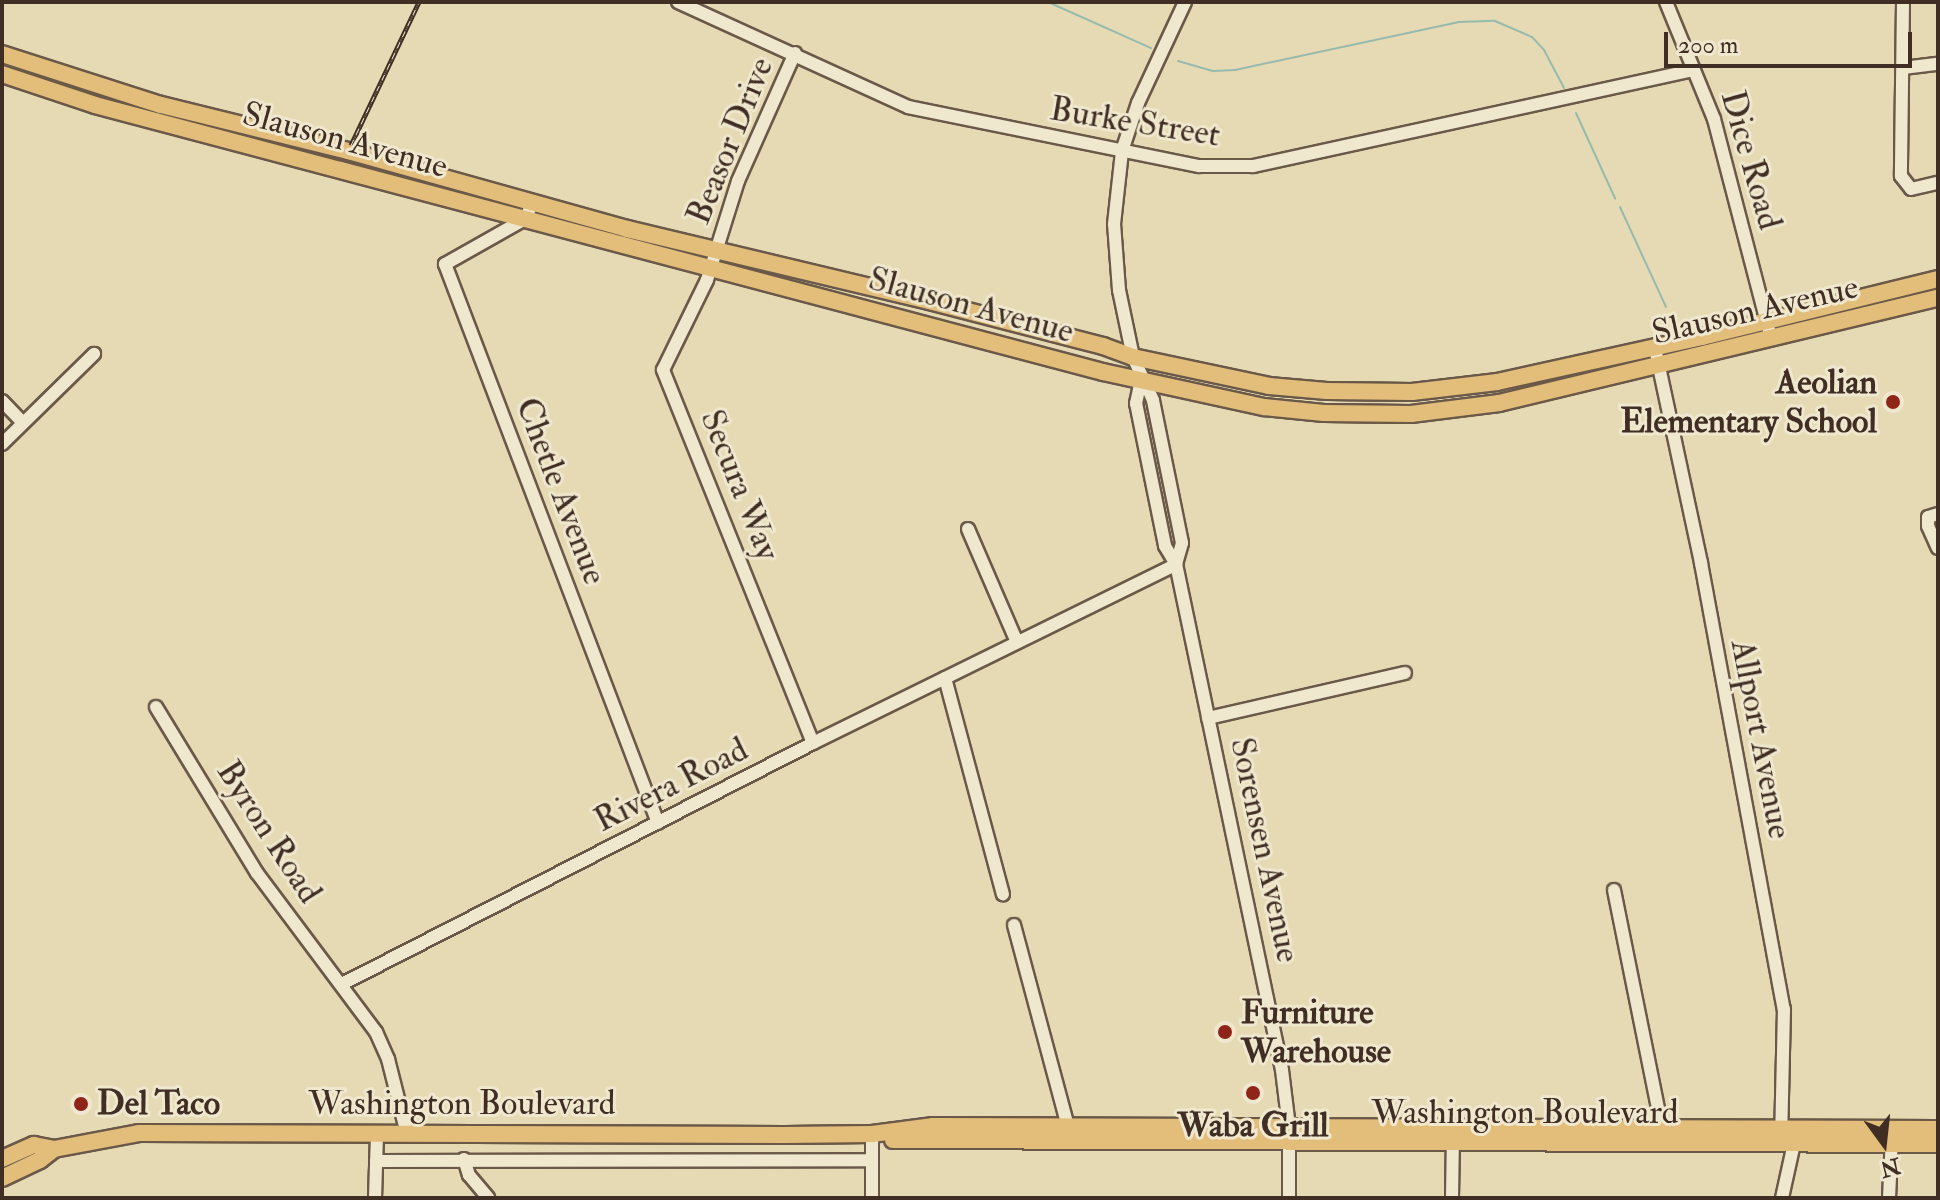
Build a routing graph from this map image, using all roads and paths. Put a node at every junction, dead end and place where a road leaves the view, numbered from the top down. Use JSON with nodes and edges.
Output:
{"nodes":[{"id":1,"x":678,"y":2,"type":"edge"},
{"id":2,"x":1185,"y":2,"type":"edge"},
{"id":3,"x":1666,"y":2,"type":"edge"},
{"id":4,"x":1903,"y":2,"type":"edge"},
{"id":5,"x":795,"y":53,"type":"junction"},
{"id":6,"x":2,"y":54,"type":"edge"},
{"id":7,"x":1938,"y":64,"type":"edge"},
{"id":8,"x":1903,"y":68,"type":"junction"},
{"id":9,"x":1694,"y":70,"type":"junction"},
{"id":10,"x":2,"y":74,"type":"edge"},
{"id":11,"x":158,"y":113,"type":"junction"},
{"id":12,"x":239,"y":124,"type":"junction"},
{"id":13,"x":232,"y":141,"type":"junction"},
{"id":14,"x":1122,"y":151,"type":"junction"},
{"id":15,"x":1938,"y":183,"type":"edge"},
{"id":16,"x":533,"y":202,"type":"junction"},
{"id":17,"x":525,"y":219,"type":"junction"},
{"id":18,"x":714,"y":259,"type":"junction"},
{"id":19,"x":1938,"y":279,"type":"edge"},
{"id":20,"x":1938,"y":298,"type":"edge"},
{"id":21,"x":1766,"y":320,"type":"junction"},
{"id":22,"x":1771,"y":338,"type":"junction"},
{"id":23,"x":1035,"y":353,"type":"junction"},
{"id":24,"x":94,"y":354,"type":"dead end"},
{"id":25,"x":1657,"y":356,"type":"junction"},
{"id":26,"x":1133,"y":357,"type":"junction"},
{"id":27,"x":1141,"y":380,"type":"junction"},
{"id":28,"x":1256,"y":383,"type":"junction"},
{"id":29,"x":2,"y":401,"type":"edge"},
{"id":30,"x":22,"y":422,"type":"junction"},
{"id":31,"x":2,"y":444,"type":"edge"},
{"id":32,"x":1933,"y":515,"type":"edge"},
{"id":33,"x":968,"y":529,"type":"dead end"},
{"id":34,"x":1938,"y":548,"type":"edge"},
{"id":35,"x":1176,"y":564,"type":"junction"},
{"id":36,"x":1017,"y":642,"type":"junction"},
{"id":37,"x":1405,"y":673,"type":"dead end"},
{"id":38,"x":945,"y":678,"type":"junction"},
{"id":39,"x":156,"y":707,"type":"dead end"},
{"id":40,"x":1208,"y":718,"type":"junction"},
{"id":41,"x":813,"y":743,"type":"junction"},
{"id":42,"x":658,"y":823,"type":"junction"},
{"id":43,"x":1614,"y":890,"type":"dead end"},
{"id":44,"x":1003,"y":894,"type":"dead end"},
{"id":45,"x":1014,"y":925,"type":"dead end"},
{"id":46,"x":342,"y":984,"type":"junction"},
{"id":47,"x":1068,"y":1127,"type":"junction"},
{"id":48,"x":1662,"y":1129,"type":"junction"},
{"id":49,"x":1938,"y":1129,"type":"edge"},
{"id":50,"x":377,"y":1134,"type":"junction"},
{"id":51,"x":407,"y":1134,"type":"junction"},
{"id":52,"x":872,"y":1134,"type":"junction"},
{"id":53,"x":1289,"y":1135,"type":"junction"},
{"id":54,"x":1453,"y":1136,"type":"junction"},
{"id":55,"x":1788,"y":1136,"type":"junction"},
{"id":56,"x":1892,"y":1136,"type":"junction"},
{"id":57,"x":1938,"y":1144,"type":"edge"},
{"id":58,"x":54,"y":1149,"type":"junction"},
{"id":59,"x":2,"y":1159,"type":"edge"},
{"id":60,"x":464,"y":1159,"type":"junction"},
{"id":61,"x":870,"y":1160,"type":"junction"},
{"id":62,"x":376,"y":1161,"type":"junction"},
{"id":63,"x":2,"y":1178,"type":"edge"},
{"id":64,"x":375,"y":1198,"type":"edge"},
{"id":65,"x":488,"y":1198,"type":"edge"},
{"id":66,"x":872,"y":1198,"type":"edge"},
{"id":67,"x":1289,"y":1198,"type":"edge"},
{"id":68,"x":1452,"y":1198,"type":"edge"},
{"id":69,"x":1782,"y":1198,"type":"edge"},
{"id":70,"x":1889,"y":1198,"type":"edge"}],
"edges":[{"from":1,"to":5,"type":"street","name":"Burke Street"},
{"from":2,"to":14,"type":"street","name":"Sorensen Avenue"},
{"from":3,"to":9,"type":"street","name":"Dice Road"},
{"from":4,"to":8,"type":"street"},
{"from":5,"to":14,"type":"street","name":"Burke Street"},
{"from":5,"to":18,"type":"street","name":"Beasor Drive"},
{"from":6,"to":11,"type":"main road","name":"Slauson Avenue"},
{"from":7,"to":8,"type":"street"},
{"from":8,"to":15,"type":"street"},
{"from":9,"to":14,"type":"street","name":"Burke Street"},
{"from":9,"to":21,"type":"street","name":"Dice Road"},
{"from":10,"to":11,"type":"main road","name":"Slauson Avenue"},
{"from":11,"to":12,"type":"main road","name":"Slauson Avenue"},
{"from":11,"to":13,"type":"main road","name":"Slauson Avenue"},
{"from":12,"to":13,"type":"main road"},
{"from":12,"to":16,"type":"main road","name":"Slauson Avenue"},
{"from":13,"to":17,"type":"main road","name":"Slauson Avenue"},
{"from":14,"to":26,"type":"street","name":"Sorensen Avenue"},
{"from":16,"to":17,"type":"street"},
{"from":16,"to":18,"type":"main road","name":"Slauson Avenue"},
{"from":17,"to":18,"type":"main road","name":"Slauson Avenue"},
{"from":17,"to":42,"type":"street","name":"Chetle Avenue"},
{"from":18,"to":23,"type":"main road","name":"Slauson Avenue"},
{"from":18,"to":26,"type":"main road","name":"Slauson Avenue"},
{"from":18,"to":41,"type":"street","name":"Secura Way"},
{"from":19,"to":21,"type":"main road","name":"Slauson Avenue"},
{"from":20,"to":22,"type":"main road","name":"Slauson Avenue"},
{"from":21,"to":22,"type":"street","name":"Dice Road"},
{"from":21,"to":25,"type":"main road","name":"Slauson Avenue"},
{"from":22,"to":25,"type":"main road","name":"Slauson Avenue"},
{"from":23,"to":26,"type":"main road"},
{"from":23,"to":27,"type":"main road","name":"Slauson Avenue"},
{"from":24,"to":30,"type":"street"},
{"from":25,"to":27,"type":"main road","name":"Slauson Avenue"},
{"from":25,"to":28,"type":"main road","name":"Slauson Avenue"},
{"from":25,"to":55,"type":"street","name":"Allport Avenue"},
{"from":26,"to":27,"type":"street","name":"Sorensen Avenue"},
{"from":26,"to":28,"type":"main road","name":"Slauson Avenue"},
{"from":27,"to":28,"type":"main road"},
{"from":27,"to":35,"type":"street","name":"Sorensen Avenue"},
{"from":29,"to":30,"type":"street"},
{"from":30,"to":31,"type":"street"},
{"from":32,"to":34,"type":"street"},
{"from":33,"to":36,"type":"street"},
{"from":35,"to":36,"type":"street","name":"Rivera Road"},
{"from":35,"to":40,"type":"street","name":"Sorensen Avenue"},
{"from":36,"to":38,"type":"street","name":"Rivera Road"},
{"from":37,"to":40,"type":"street"},
{"from":38,"to":41,"type":"street","name":"Rivera Road"},
{"from":38,"to":44,"type":"street"},
{"from":39,"to":46,"type":"street","name":"Byron Road"},
{"from":40,"to":53,"type":"street","name":"Sorensen Avenue"},
{"from":41,"to":42,"type":"street","name":"Rivera Road"},
{"from":42,"to":46,"type":"street","name":"Rivera Road"},
{"from":43,"to":48,"type":"street"},
{"from":45,"to":47,"type":"street"},
{"from":46,"to":51,"type":"street"},
{"from":47,"to":52,"type":"main road","name":"Washington Boulevard"},
{"from":47,"to":53,"type":"main road","name":"Washington Boulevard"},
{"from":48,"to":54,"type":"main road","name":"Washington Boulevard"},
{"from":48,"to":55,"type":"main road","name":"Washington Boulevard"},
{"from":49,"to":56,"type":"main road","name":"Washington Boulevard"},
{"from":50,"to":51,"type":"main road","name":"Washington Boulevard"},
{"from":50,"to":58,"type":"main road","name":"Washington Boulevard"},
{"from":50,"to":62,"type":"street"},
{"from":51,"to":52,"type":"main road","name":"Washington Boulevard"},
{"from":52,"to":53,"type":"main road","name":"Washington Boulevard"},
{"from":52,"to":61,"type":"street"},
{"from":53,"to":54,"type":"main road","name":"Washington Boulevard"},
{"from":53,"to":67,"type":"street","name":"Sorensen Avenue"},
{"from":54,"to":55,"type":"main road","name":"Washington Boulevard"},
{"from":54,"to":68,"type":"street"},
{"from":55,"to":56,"type":"main road","name":"Washington Boulevard"},
{"from":55,"to":69,"type":"street","name":"Allport Avenue"},
{"from":56,"to":57,"type":"main road","name":"Washington Boulevard"},
{"from":56,"to":70,"type":"street"},
{"from":58,"to":59,"type":"main road","name":"Washington Boulevard"},
{"from":58,"to":63,"type":"main road","name":"Washington Boulevard"},
{"from":60,"to":61,"type":"street","name":"Washington Boulevard"},
{"from":60,"to":62,"type":"street","name":"Washington Boulevard"},
{"from":60,"to":65,"type":"street"},
{"from":61,"to":66,"type":"street"},
{"from":62,"to":64,"type":"street"}]}
